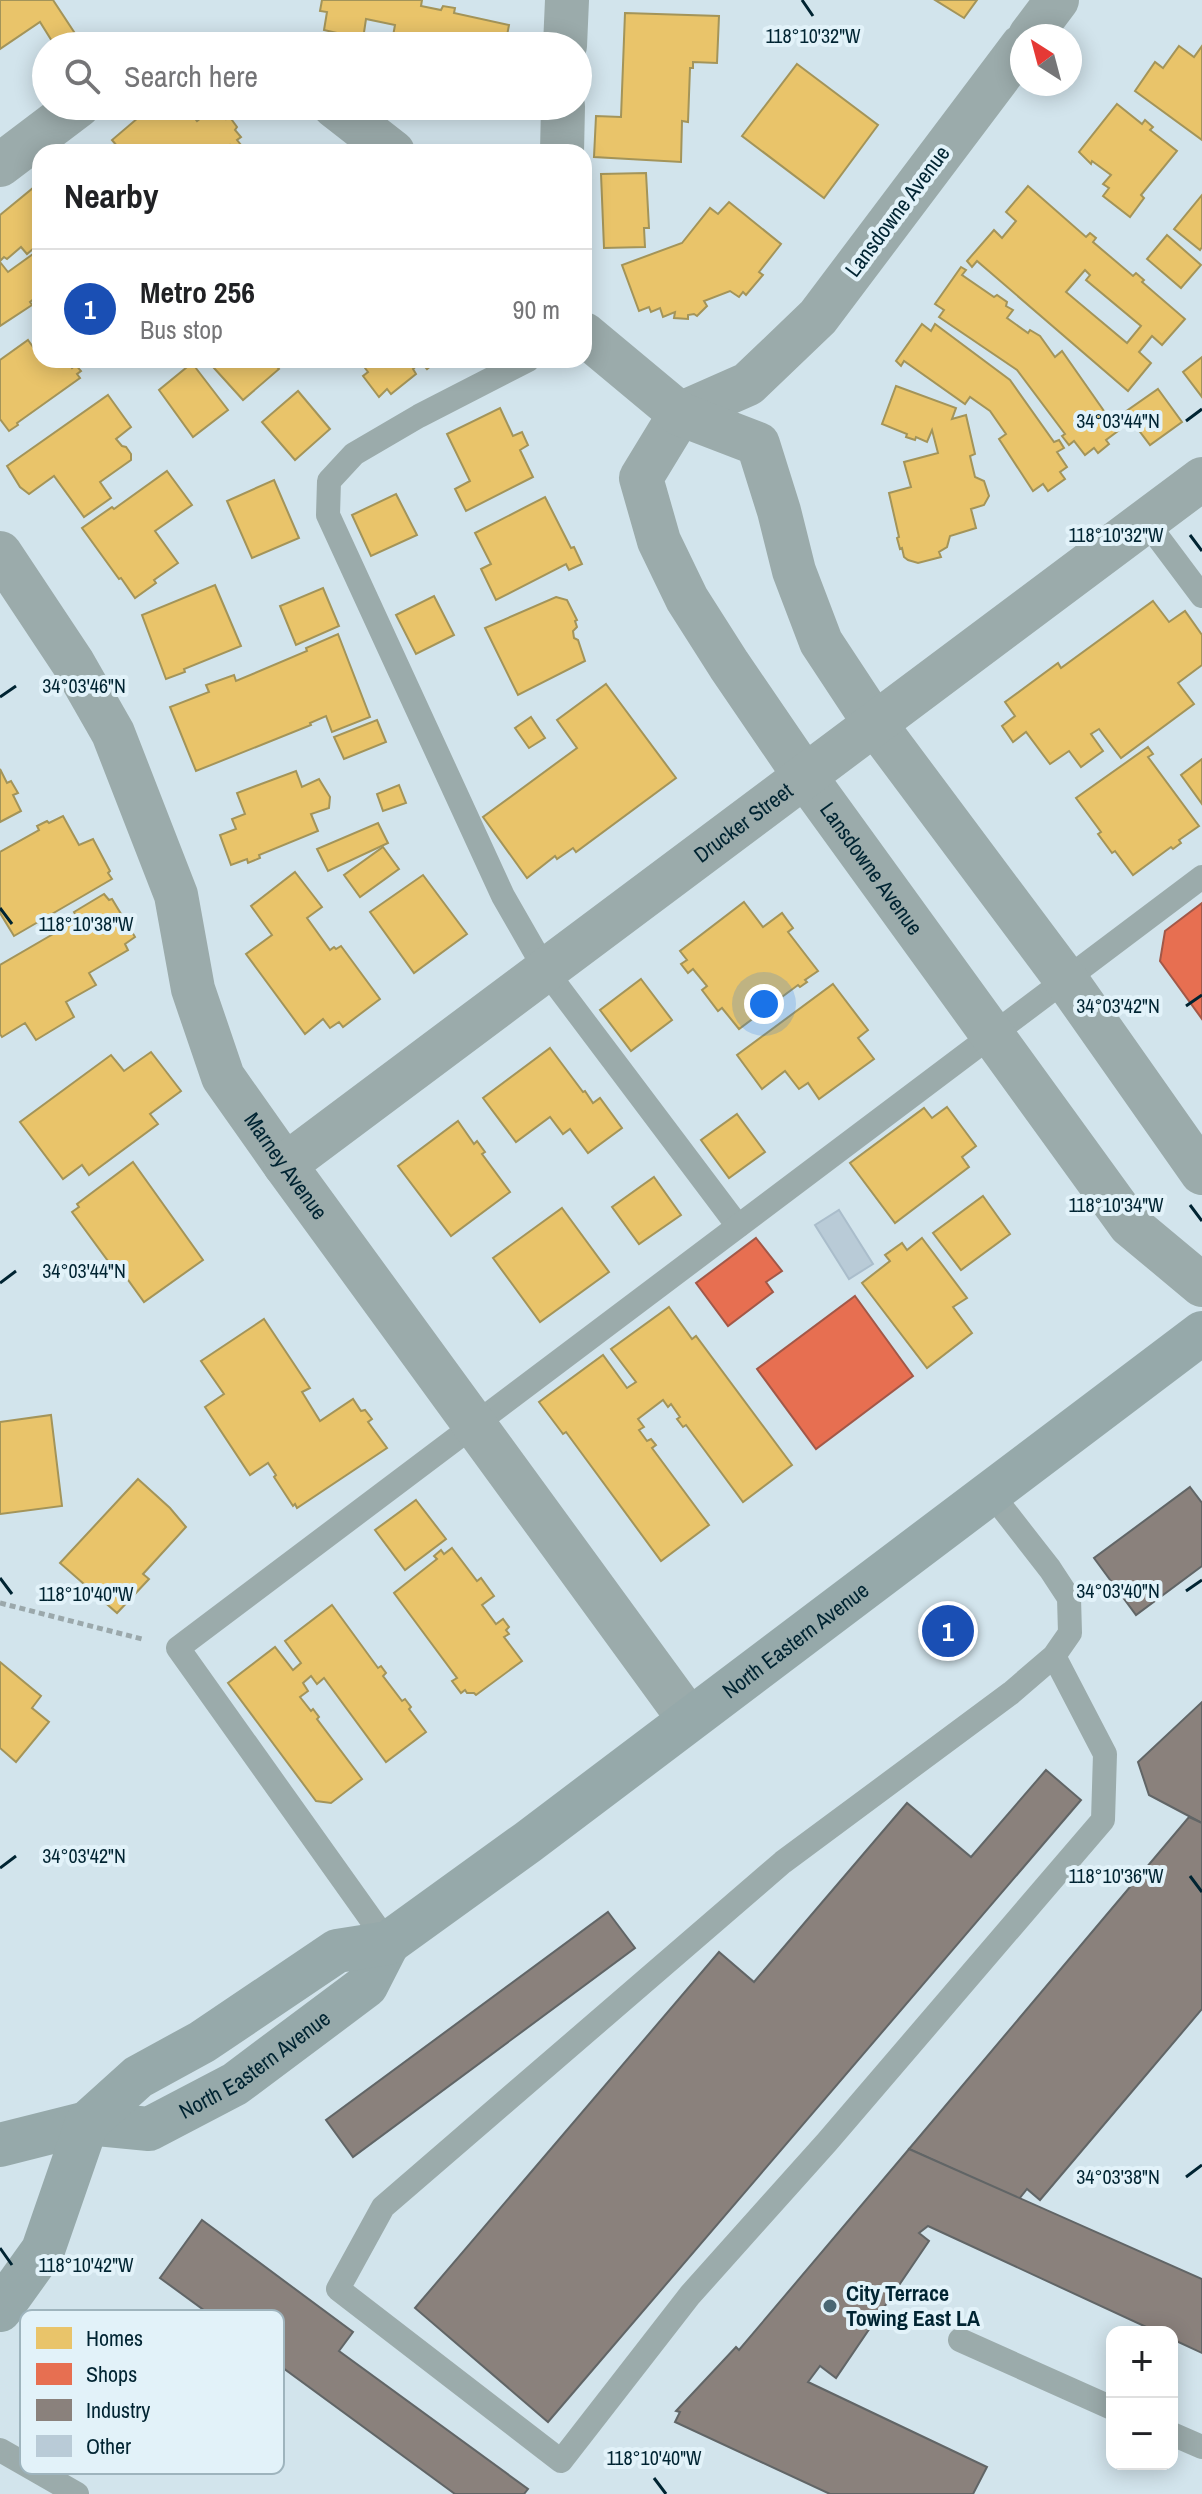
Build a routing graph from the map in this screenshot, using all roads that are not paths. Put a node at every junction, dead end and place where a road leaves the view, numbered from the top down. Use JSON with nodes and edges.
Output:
{"nodes":[{"id":1,"x":567,"y":0,"type":"edge"},
{"id":2,"x":1057,"y":0,"type":"edge"},
{"id":3,"x":1039,"y":24,"type":"edge"},
{"id":4,"x":566,"y":32,"type":"edge"},
{"id":5,"x":1010,"y":62,"type":"edge"},
{"id":6,"x":59,"y":120,"type":"edge"},
{"id":7,"x":352,"y":120,"type":"edge"},
{"id":8,"x":563,"y":120,"type":"edge"},
{"id":9,"x":383,"y":144,"type":"edge"},
{"id":10,"x":562,"y":144,"type":"edge"},
{"id":11,"x":0,"y":165,"type":"edge"},
{"id":12,"x":592,"y":341,"type":"edge"},
{"id":13,"x":512,"y":368,"type":"edge"},
{"id":14,"x":680,"y":414,"type":"junction"},
{"id":15,"x":1202,"y":479,"type":"edge"},
{"id":16,"x":1145,"y":520,"type":"junction"},
{"id":17,"x":0,"y":553,"type":"edge"},
{"id":18,"x":1202,"y":596,"type":"edge"},
{"id":19,"x":875,"y":724,"type":"junction"},
{"id":20,"x":804,"y":775,"type":"junction"},
{"id":21,"x":1202,"y":877,"type":"edge"},
{"id":22,"x":546,"y":971,"type":"junction"},
{"id":23,"x":1067,"y":981,"type":"junction"},
{"id":24,"x":993,"y":1034,"type":"junction"},
{"id":25,"x":285,"y":1165,"type":"junction"},
{"id":26,"x":1202,"y":1173,"type":"edge"},
{"id":27,"x":738,"y":1226,"type":"junction"},
{"id":28,"x":1202,"y":1285,"type":"edge"},
{"id":29,"x":1202,"y":1333,"type":"edge"},
{"id":30,"x":473,"y":1424,"type":"junction"},
{"id":31,"x":990,"y":1492,"type":"junction"},
{"id":32,"x":1054,"y":1656,"type":"junction"},
{"id":33,"x":689,"y":1719,"type":"junction"},
{"id":34,"x":388,"y":1943,"type":"junction"},
{"id":35,"x":87,"y":2123,"type":"junction"},
{"id":36,"x":0,"y":2145,"type":"edge"},
{"id":37,"x":0,"y":2310,"type":"edge"},
{"id":38,"x":960,"y":2340,"type":"dead end"},
{"id":39,"x":1106,"y":2405,"type":"edge"},
{"id":40,"x":1178,"y":2437,"type":"edge"},
{"id":41,"x":1202,"y":2447,"type":"edge"},
{"id":42,"x":0,"y":2450,"type":"edge"},
{"id":43,"x":20,"y":2461,"type":"edge"},
{"id":44,"x":42,"y":2474,"type":"edge"},
{"id":45,"x":77,"y":2494,"type":"edge"}],
"edges":[{"from":1,"to":4,"type":"street"},
{"from":2,"to":3,"type":"street"},
{"from":5,"to":14,"type":"street","name":"Lansdowne Avenue"},
{"from":6,"to":11,"type":"street"},
{"from":7,"to":9,"type":"street"},
{"from":8,"to":10,"type":"street"},
{"from":12,"to":14,"type":"street"},
{"from":13,"to":22,"type":"lane"},
{"from":14,"to":19,"type":"street"},
{"from":14,"to":20,"type":"street","name":"Lansdowne Avenue"},
{"from":15,"to":16,"type":"street","name":"Drucker Street"},
{"from":16,"to":18,"type":"lane"},
{"from":16,"to":19,"type":"street","name":"Drucker Street"},
{"from":17,"to":25,"type":"street","name":"Marney Avenue"},
{"from":19,"to":20,"type":"street","name":"Drucker Street"},
{"from":19,"to":23,"type":"street"},
{"from":20,"to":22,"type":"street","name":"Drucker Street"},
{"from":20,"to":24,"type":"street","name":"Lansdowne Avenue"},
{"from":21,"to":23,"type":"lane"},
{"from":22,"to":25,"type":"street","name":"Drucker Street"},
{"from":22,"to":27,"type":"lane"},
{"from":23,"to":24,"type":"lane"},
{"from":23,"to":26,"type":"street"},
{"from":24,"to":27,"type":"lane"},
{"from":24,"to":28,"type":"street","name":"Lansdowne Avenue"},
{"from":25,"to":30,"type":"street","name":"Marney Avenue"},
{"from":27,"to":30,"type":"lane"},
{"from":29,"to":31,"type":"main road","name":"North Eastern Avenue"},
{"from":30,"to":33,"type":"street","name":"Marney Avenue"},
{"from":30,"to":34,"type":"lane"},
{"from":31,"to":32,"type":"lane"},
{"from":31,"to":33,"type":"main road","name":"North Eastern Avenue"},
{"from":32,"to":32,"type":"lane"},
{"from":33,"to":34,"type":"main road","name":"North Eastern Avenue"},
{"from":34,"to":35,"type":"main road","name":"North Eastern Avenue"},
{"from":35,"to":36,"type":"main road","name":"North Eastern Avenue"},
{"from":35,"to":37,"type":"main road"},
{"from":38,"to":39,"type":"lane"},
{"from":40,"to":41,"type":"lane"},
{"from":42,"to":43,"type":"lane"},
{"from":44,"to":45,"type":"lane"}]}
